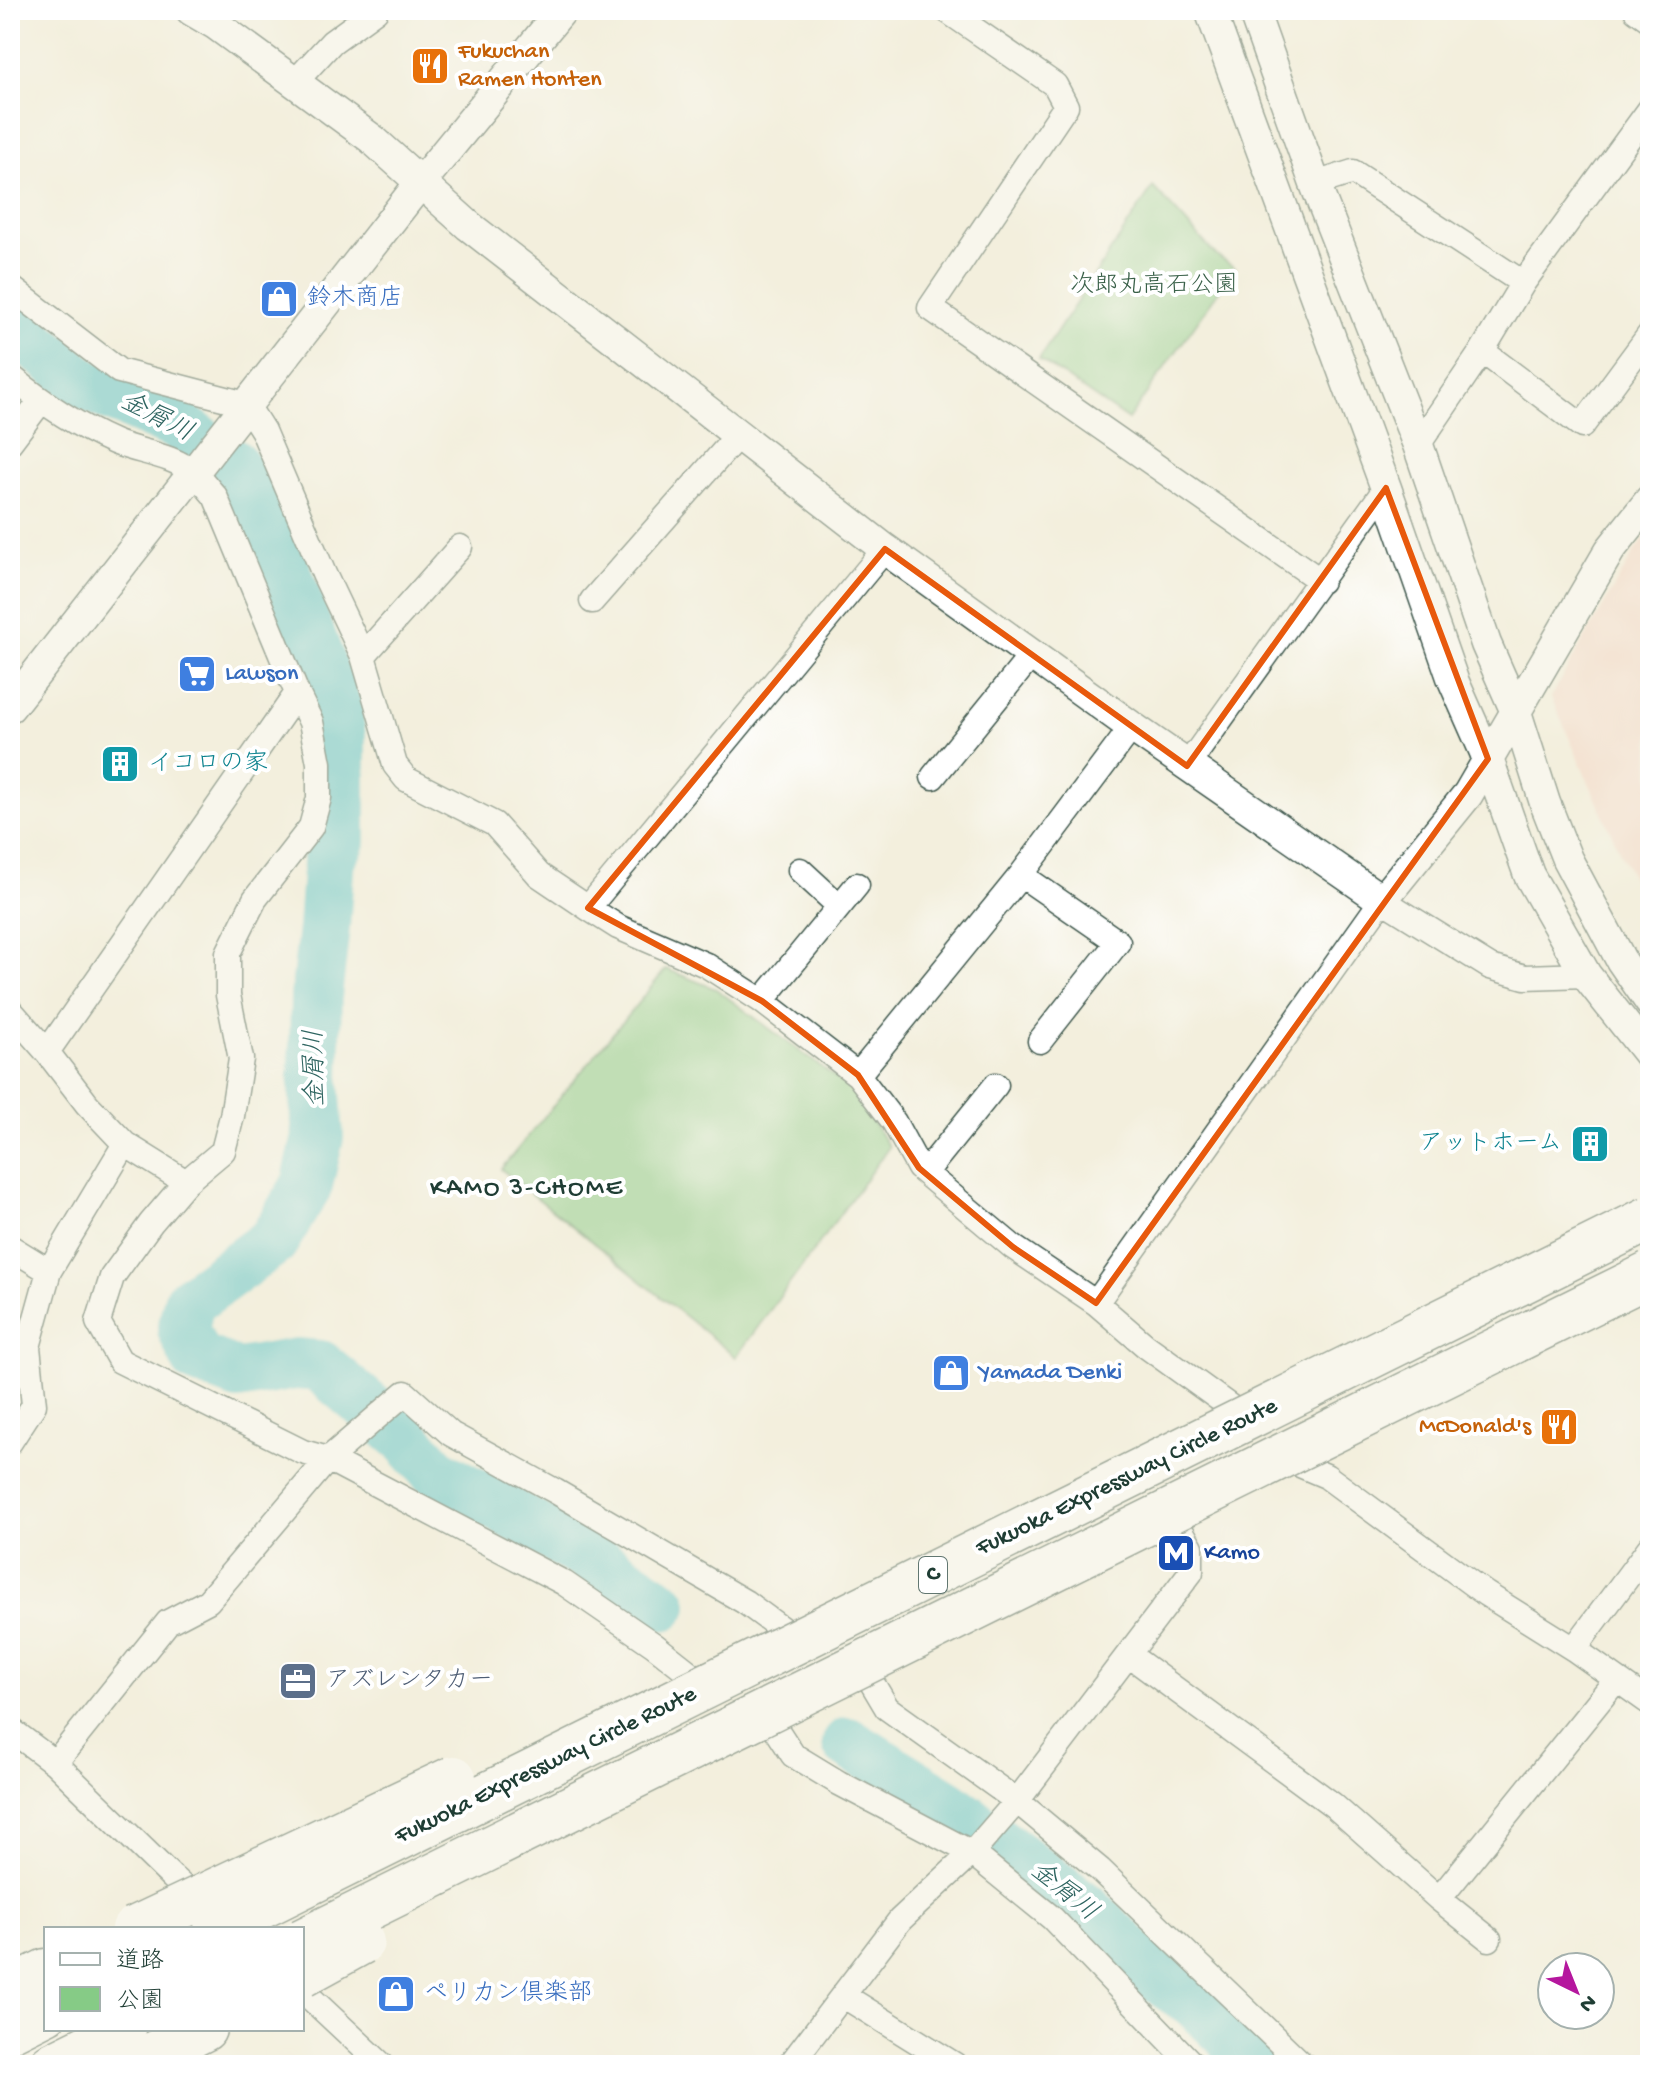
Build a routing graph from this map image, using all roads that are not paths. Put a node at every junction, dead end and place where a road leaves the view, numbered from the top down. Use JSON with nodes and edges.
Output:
{"nodes":[{"id":1,"x":191,"y":10,"type":"edge"},
{"id":2,"x":376,"y":10,"type":"edge"},
{"id":3,"x":562,"y":10,"type":"edge"},
{"id":4,"x":946,"y":10,"type":"edge"},
{"id":5,"x":1210,"y":10,"type":"edge"},
{"id":6,"x":1253,"y":10,"type":"edge"},
{"id":7,"x":1636,"y":10,"type":"edge"},
{"id":8,"x":1650,"y":20,"type":"edge"},
{"id":9,"x":295,"y":82,"type":"junction"},
{"id":10,"x":1650,"y":109,"type":"edge"},
{"id":11,"x":421,"y":182,"type":"junction"},
{"id":12,"x":1315,"y":184,"type":"junction"},
{"id":13,"x":1523,"y":283,"type":"junction"},
{"id":14,"x":10,"y":287,"type":"edge"},
{"id":15,"x":1650,"y":334,"type":"edge"},
{"id":16,"x":1482,"y":351,"type":"junction"},
{"id":17,"x":10,"y":376,"type":"edge"},
{"id":18,"x":41,"y":401,"type":"junction"},
{"id":19,"x":246,"y":404,"type":"junction"},
{"id":20,"x":739,"y":434,"type":"junction"},
{"id":21,"x":10,"y":442,"type":"edge"},
{"id":22,"x":1418,"y":445,"type":"junction"},
{"id":23,"x":194,"y":473,"type":"junction"},
{"id":24,"x":1386,"y":488,"type":"junction"},
{"id":25,"x":1650,"y":500,"type":"edge"},
{"id":26,"x":460,"y":547,"type":"dead end"},
{"id":27,"x":885,"y":549,"type":"junction"},
{"id":28,"x":1321,"y":581,"type":"junction"},
{"id":29,"x":592,"y":601,"type":"dead end"},
{"id":30,"x":363,"y":656,"type":"junction"},
{"id":31,"x":1031,"y":656,"type":"junction"},
{"id":32,"x":297,"y":693,"type":"junction"},
{"id":33,"x":10,"y":707,"type":"edge"},
{"id":34,"x":1516,"y":712,"type":"junction"},
{"id":35,"x":1132,"y":727,"type":"junction"},
{"id":36,"x":1488,"y":759,"type":"junction"},
{"id":37,"x":1187,"y":766,"type":"junction"},
{"id":38,"x":933,"y":777,"type":"dead end"},
{"id":39,"x":800,"y":870,"type":"dead end"},
{"id":40,"x":1021,"y":875,"type":"junction"},
{"id":41,"x":857,"y":885,"type":"dead end"},
{"id":42,"x":1382,"y":900,"type":"junction"},
{"id":43,"x":839,"y":906,"type":"junction"},
{"id":44,"x":588,"y":908,"type":"junction"},
{"id":45,"x":1586,"y":975,"type":"junction"},
{"id":46,"x":762,"y":1001,"type":"junction"},
{"id":47,"x":1650,"y":1002,"type":"edge"},
{"id":48,"x":10,"y":1010,"type":"edge"},
{"id":49,"x":1040,"y":1041,"type":"dead end"},
{"id":50,"x":47,"y":1052,"type":"junction"},
{"id":51,"x":1650,"y":1056,"type":"edge"},
{"id":52,"x":858,"y":1075,"type":"junction"},
{"id":53,"x":996,"y":1085,"type":"dead end"},
{"id":54,"x":125,"y":1144,"type":"junction"},
{"id":55,"x":925,"y":1173,"type":"junction"},
{"id":56,"x":186,"y":1182,"type":"junction"},
{"id":57,"x":1650,"y":1218,"type":"edge"},
{"id":58,"x":10,"y":1247,"type":"edge"},
{"id":59,"x":49,"y":1271,"type":"junction"},
{"id":60,"x":1650,"y":1274,"type":"edge"},
{"id":61,"x":1096,"y":1303,"type":"junction"},
{"id":62,"x":19,"y":1342,"type":"edge"},
{"id":63,"x":1236,"y":1411,"type":"dead end"},
{"id":64,"x":10,"y":1442,"type":"edge"},
{"id":65,"x":328,"y":1459,"type":"junction"},
{"id":66,"x":1293,"y":1462,"type":"dead end"},
{"id":67,"x":1174,"y":1519,"type":"dead end"},
{"id":68,"x":1650,"y":1547,"type":"edge"},
{"id":69,"x":983,"y":1550,"type":"junction"},
{"id":70,"x":790,"y":1635,"type":"dead end"},
{"id":71,"x":1574,"y":1649,"type":"junction"},
{"id":72,"x":1129,"y":1655,"type":"junction"},
{"id":73,"x":873,"y":1662,"type":"junction"},
{"id":74,"x":696,"y":1678,"type":"dead end"},
{"id":75,"x":1616,"y":1680,"type":"junction"},
{"id":76,"x":1650,"y":1703,"type":"edge"},
{"id":77,"x":769,"y":1718,"type":"dead end"},
{"id":78,"x":10,"y":1729,"type":"edge"},
{"id":79,"x":55,"y":1763,"type":"junction"},
{"id":80,"x":1017,"y":1801,"type":"junction"},
{"id":81,"x":972,"y":1853,"type":"junction"},
{"id":82,"x":1439,"y":1899,"type":"junction"},
{"id":83,"x":222,"y":1925,"type":"edge"},
{"id":84,"x":138,"y":1927,"type":"edge"},
{"id":85,"x":1489,"y":1939,"type":"dead end"},
{"id":86,"x":304,"y":1940,"type":"edge"},
{"id":87,"x":44,"y":1972,"type":"edge"},
{"id":88,"x":304,"y":1974,"type":"edge"},
{"id":89,"x":10,"y":1989,"type":"edge"},
{"id":90,"x":304,"y":1992,"type":"edge"},
{"id":91,"x":10,"y":1996,"type":"edge"},
{"id":92,"x":844,"y":1996,"type":"junction"},
{"id":93,"x":44,"y":1998,"type":"edge"},
{"id":94,"x":44,"y":2013,"type":"edge"},
{"id":95,"x":10,"y":2030,"type":"edge"},
{"id":96,"x":120,"y":2031,"type":"edge"},
{"id":97,"x":200,"y":2031,"type":"edge"},
{"id":98,"x":51,"y":2065,"type":"edge"},
{"id":99,"x":132,"y":2065,"type":"edge"},
{"id":100,"x":382,"y":2065,"type":"edge"},
{"id":101,"x":790,"y":2065,"type":"edge"},
{"id":102,"x":955,"y":2065,"type":"edge"},
{"id":103,"x":1193,"y":2065,"type":"edge"},
{"id":104,"x":1303,"y":2065,"type":"edge"}],
"edges":[{"from":1,"to":9,"type":"street"},
{"from":2,"to":9,"type":"street"},
{"from":3,"to":11,"type":"street"},
{"from":4,"to":28,"type":"street"},
{"from":5,"to":24,"type":"street"},
{"from":6,"to":12,"type":"street"},
{"from":7,"to":8,"type":"street"},
{"from":9,"to":11,"type":"street"},
{"from":10,"to":13,"type":"street"},
{"from":11,"to":19,"type":"street"},
{"from":11,"to":20,"type":"street"},
{"from":12,"to":13,"type":"street"},
{"from":12,"to":22,"type":"street"},
{"from":13,"to":16,"type":"street"},
{"from":14,"to":19,"type":"street"},
{"from":15,"to":16,"type":"street"},
{"from":16,"to":22,"type":"street"},
{"from":17,"to":18,"type":"street"},
{"from":18,"to":21,"type":"street"},
{"from":18,"to":23,"type":"street"},
{"from":19,"to":23,"type":"street"},
{"from":19,"to":30,"type":"street"},
{"from":20,"to":27,"type":"street"},
{"from":20,"to":29,"type":"street"},
{"from":22,"to":34,"type":"street"},
{"from":23,"to":32,"type":"street"},
{"from":23,"to":33,"type":"street"},
{"from":24,"to":28,"type":"street"},
{"from":24,"to":36,"type":"street"},
{"from":25,"to":34,"type":"street"},
{"from":26,"to":30,"type":"street"},
{"from":27,"to":31,"type":"street"},
{"from":27,"to":44,"type":"street"},
{"from":28,"to":37,"type":"street"},
{"from":30,"to":44,"type":"street"},
{"from":31,"to":35,"type":"street"},
{"from":31,"to":38,"type":"street"},
{"from":32,"to":50,"type":"street"},
{"from":32,"to":56,"type":"street"},
{"from":34,"to":36,"type":"street"},
{"from":34,"to":47,"type":"street"},
{"from":35,"to":37,"type":"street"},
{"from":35,"to":40,"type":"street"},
{"from":36,"to":42,"type":"street"},
{"from":36,"to":45,"type":"street"},
{"from":37,"to":42,"type":"street"},
{"from":39,"to":43,"type":"street"},
{"from":40,"to":49,"type":"street"},
{"from":40,"to":52,"type":"street"},
{"from":41,"to":43,"type":"street"},
{"from":42,"to":45,"type":"street"},
{"from":42,"to":61,"type":"street"},
{"from":43,"to":46,"type":"street"},
{"from":44,"to":46,"type":"street"},
{"from":45,"to":51,"type":"street"},
{"from":46,"to":52,"type":"street"},
{"from":48,"to":50,"type":"street"},
{"from":50,"to":54,"type":"street"},
{"from":52,"to":55,"type":"street"},
{"from":53,"to":55,"type":"street"},
{"from":54,"to":56,"type":"street"},
{"from":54,"to":59,"type":"street"},
{"from":55,"to":61,"type":"street"},
{"from":56,"to":65,"type":"street"},
{"from":57,"to":69,"type":"highway","name":"Fukuoka Expressway Circle Route","number":"C","bridge":true},
{"from":58,"to":59,"type":"street"},
{"from":59,"to":62,"type":"street"},
{"from":60,"to":73,"type":"highway","name":"Fukuoka Expressway Circle Route","number":"C","bridge":true},
{"from":61,"to":63,"type":"street"},
{"from":62,"to":64,"type":"street"},
{"from":65,"to":70,"type":"street"},
{"from":65,"to":74,"type":"street"},
{"from":65,"to":79,"type":"street"},
{"from":66,"to":71,"type":"street"},
{"from":67,"to":72,"type":"street"},
{"from":68,"to":71,"type":"street"},
{"from":69,"to":83,"type":"highway","name":"Fukuoka Expressway Circle Route","number":"C","bridge":true},
{"from":69,"to":84,"type":"highway","bridge":true},
{"from":71,"to":75,"type":"street"},
{"from":72,"to":80,"type":"street"},
{"from":72,"to":82,"type":"street"},
{"from":73,"to":80,"type":"street"},
{"from":73,"to":86,"type":"highway","name":"Fukuoka Expressway Circle Route","number":"C","bridge":true},
{"from":73,"to":88,"type":"highway","bridge":true},
{"from":75,"to":76,"type":"street"},
{"from":75,"to":82,"type":"street"},
{"from":77,"to":81,"type":"street"},
{"from":78,"to":79,"type":"street"},
{"from":79,"to":83,"type":"street"},
{"from":80,"to":81,"type":"street"},
{"from":80,"to":104,"type":"street"},
{"from":81,"to":92,"type":"street"},
{"from":81,"to":103,"type":"street"},
{"from":82,"to":85,"type":"street"},
{"from":87,"to":89,"type":"highway"},
{"from":90,"to":100,"type":"street"},
{"from":91,"to":93,"type":"street"},
{"from":92,"to":101,"type":"street"},
{"from":92,"to":102,"type":"street"},
{"from":94,"to":95,"type":"highway"},
{"from":96,"to":98,"type":"highway"},
{"from":97,"to":99,"type":"highway"}]}
